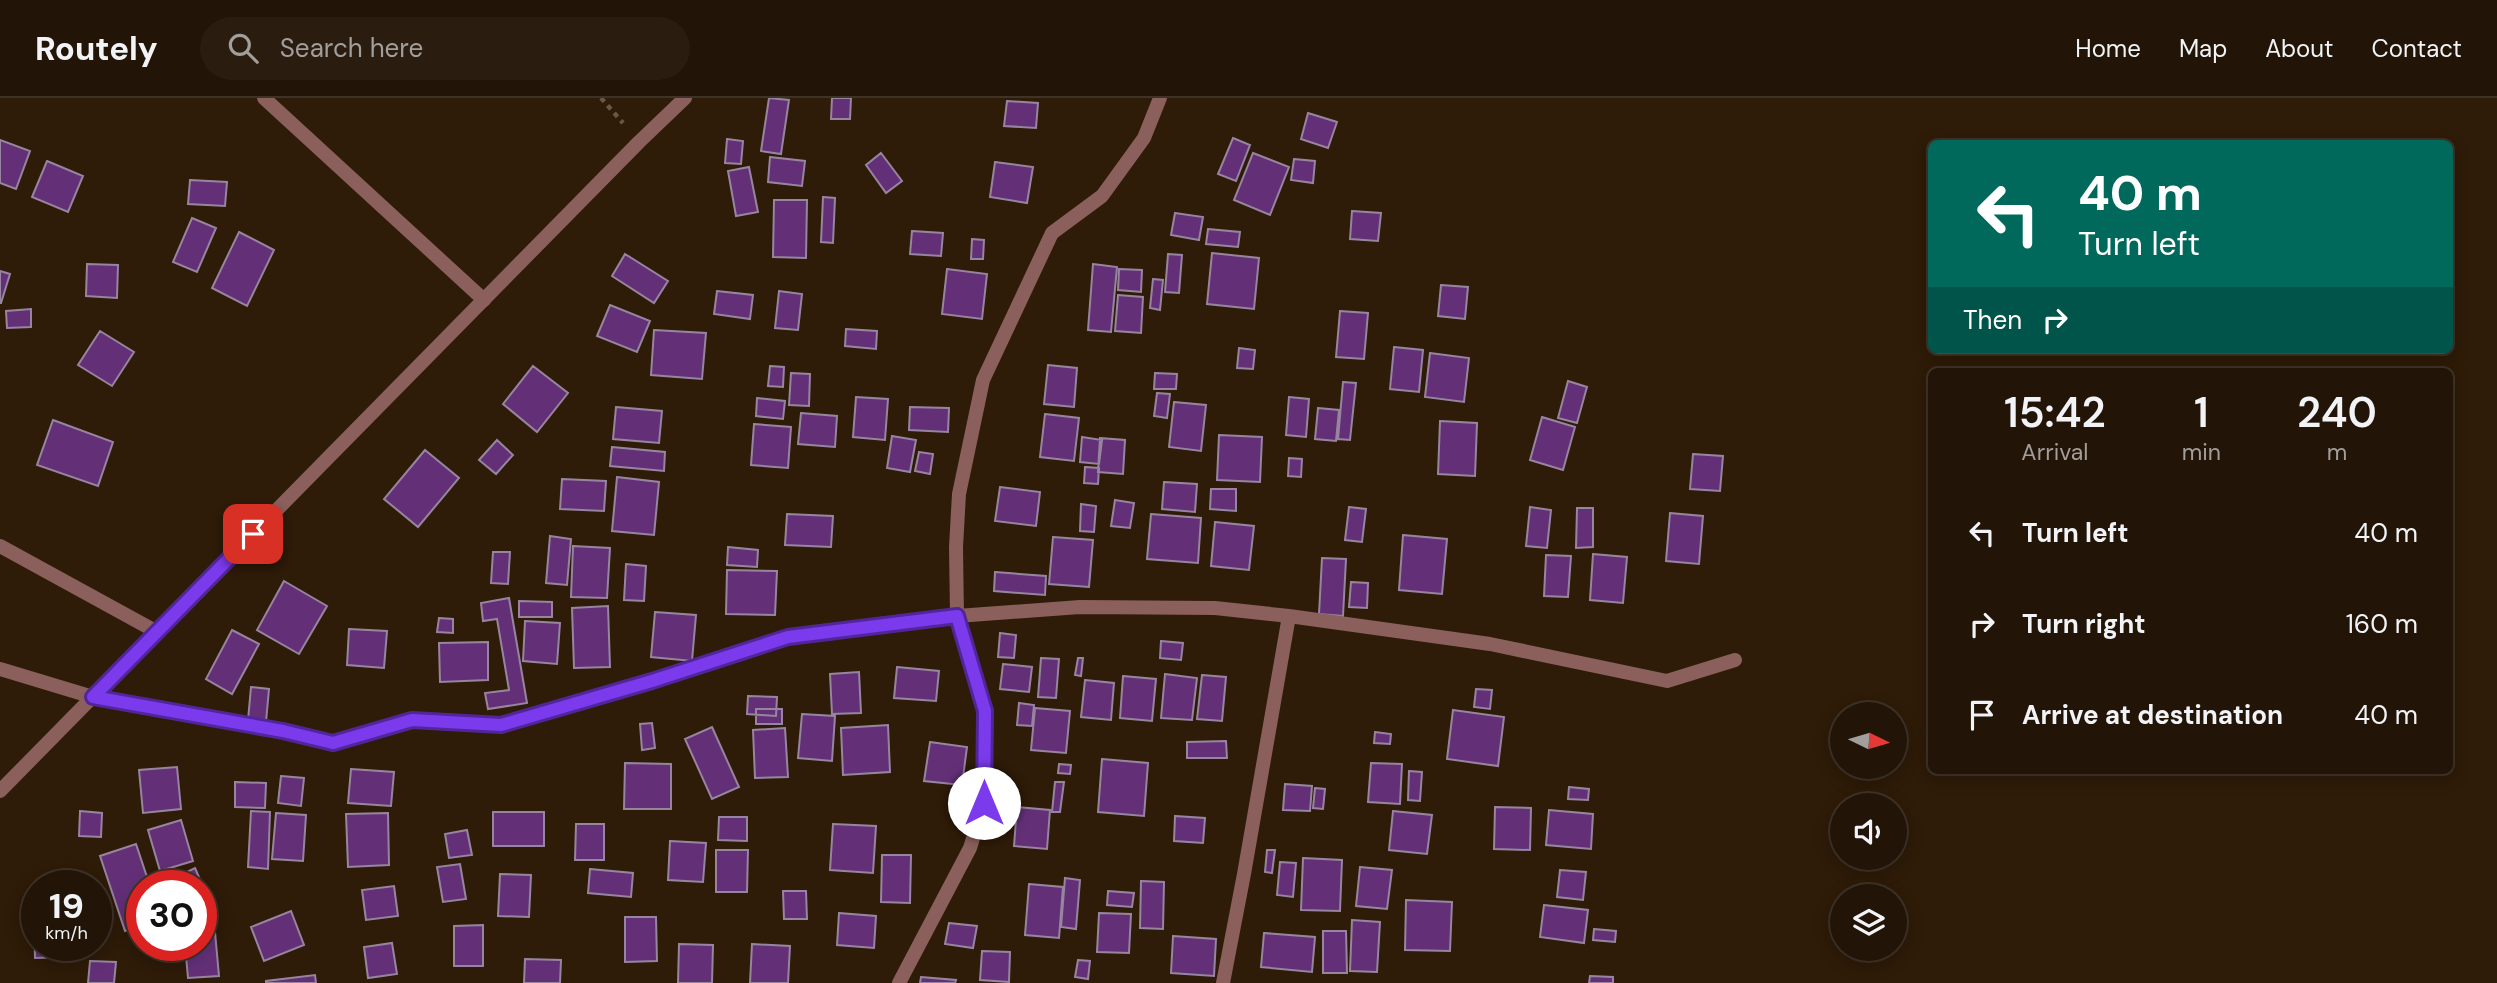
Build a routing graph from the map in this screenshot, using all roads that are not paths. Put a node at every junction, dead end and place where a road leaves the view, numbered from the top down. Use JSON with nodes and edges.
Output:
{"nodes":[{"id":1,"x":264,"y":98,"type":"edge"},
{"id":2,"x":685,"y":98,"type":"edge"},
{"id":3,"x":1160,"y":98,"type":"edge"},
{"id":4,"x":484,"y":300,"type":"junction"},
{"id":5,"x":0,"y":546,"type":"edge"},
{"id":6,"x":957,"y":616,"type":"junction"},
{"id":7,"x":1289,"y":616,"type":"junction"},
{"id":8,"x":157,"y":632,"type":"junction"},
{"id":9,"x":1735,"y":660,"type":"dead end"},
{"id":10,"x":0,"y":669,"type":"edge"},
{"id":11,"x":93,"y":697,"type":"junction"},
{"id":12,"x":0,"y":791,"type":"edge"},
{"id":13,"x":899,"y":983,"type":"edge"},
{"id":14,"x":1223,"y":983,"type":"edge"}],
"edges":[{"from":1,"to":4,"type":"street"},
{"from":2,"to":4,"type":"street"},
{"from":3,"to":6,"type":"street"},
{"from":4,"to":8,"type":"street"},
{"from":5,"to":8,"type":"street"},
{"from":6,"to":7,"type":"street"},
{"from":6,"to":11,"type":"street"},
{"from":6,"to":13,"type":"street"},
{"from":7,"to":9,"type":"street"},
{"from":7,"to":14,"type":"street"},
{"from":8,"to":11,"type":"street"},
{"from":10,"to":11,"type":"street"},
{"from":11,"to":12,"type":"street"}]}
